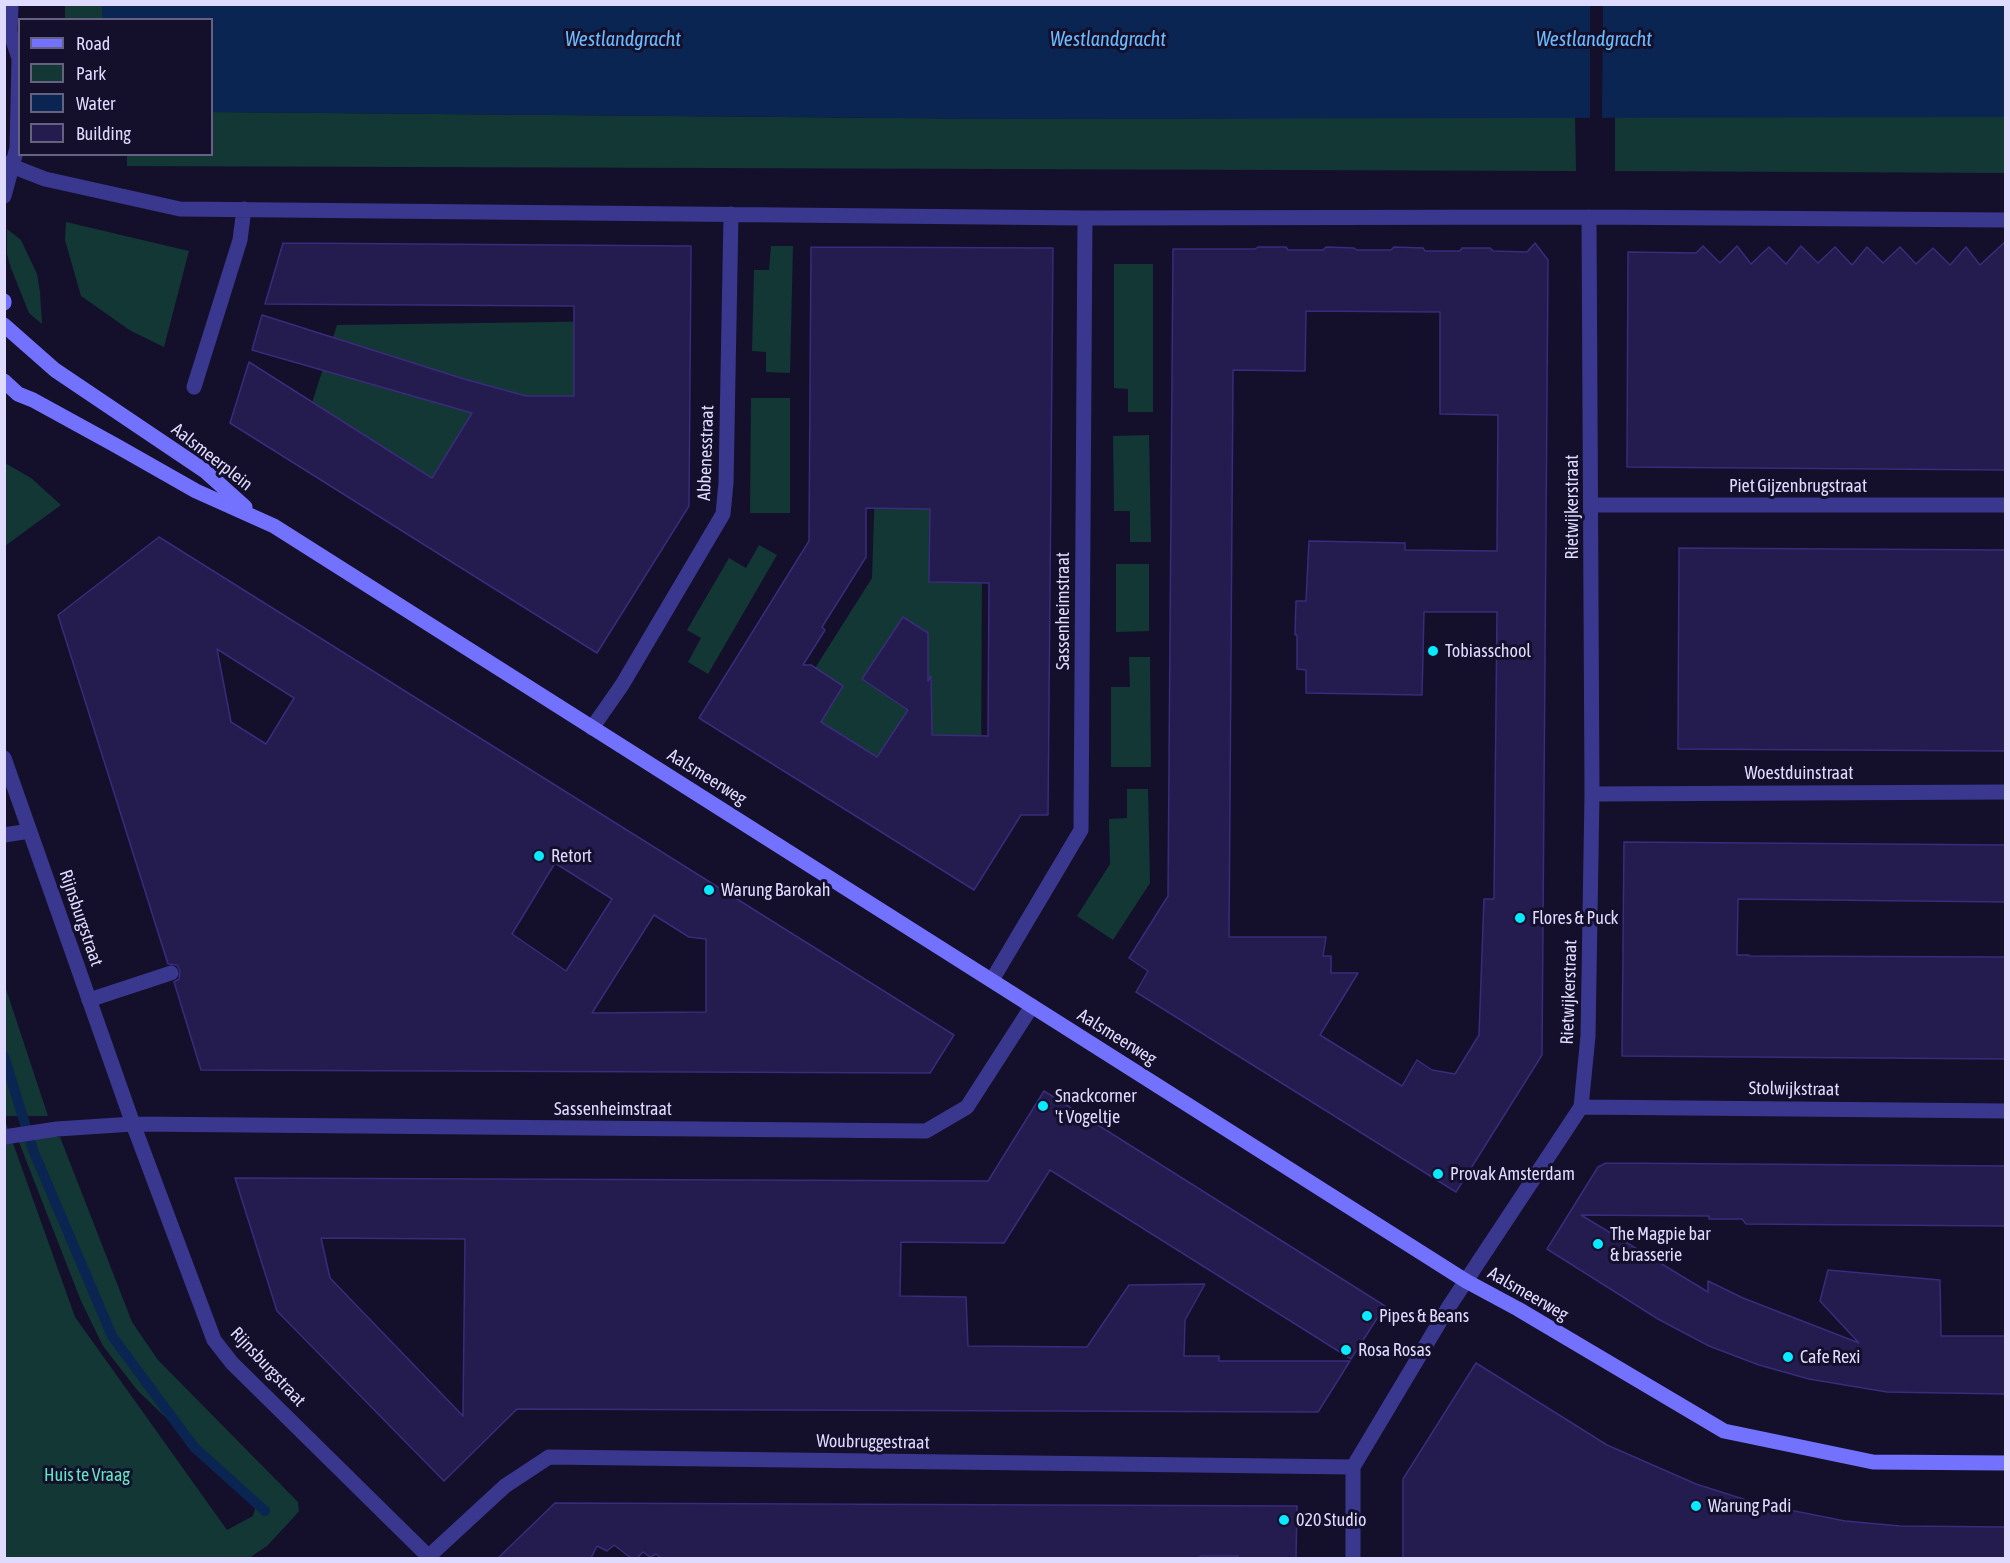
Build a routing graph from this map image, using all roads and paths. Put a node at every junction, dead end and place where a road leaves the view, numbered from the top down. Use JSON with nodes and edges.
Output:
{"nodes":[{"id":1,"x":11,"y":4,"type":"edge"},
{"id":2,"x":8,"y":38,"type":"edge"},
{"id":3,"x":18,"y":56,"type":"edge"},
{"id":4,"x":18,"y":103,"type":"edge"},
{"id":5,"x":8,"y":165,"type":"edge"},
{"id":6,"x":4,"y":196,"type":"edge"},
{"id":7,"x":244,"y":209,"type":"junction"},
{"id":8,"x":731,"y":214,"type":"junction"},
{"id":9,"x":1589,"y":217,"type":"junction"},
{"id":10,"x":1085,"y":218,"type":"junction"},
{"id":11,"x":2006,"y":220,"type":"edge"},
{"id":12,"x":4,"y":325,"type":"edge"},
{"id":13,"x":4,"y":381,"type":"edge"},
{"id":14,"x":195,"y":387,"type":"dead end"},
{"id":15,"x":2006,"y":505,"type":"edge"},
{"id":16,"x":1591,"y":506,"type":"junction"},
{"id":17,"x":254,"y":515,"type":"junction"},
{"id":18,"x":592,"y":728,"type":"junction"},
{"id":19,"x":4,"y":758,"type":"edge"},
{"id":20,"x":2006,"y":792,"type":"edge"},
{"id":21,"x":1592,"y":794,"type":"junction"},
{"id":22,"x":30,"y":831,"type":"junction"},
{"id":23,"x":4,"y":835,"type":"edge"},
{"id":24,"x":171,"y":973,"type":"dead end"},
{"id":25,"x":992,"y":980,"type":"junction"},
{"id":26,"x":89,"y":1000,"type":"junction"},
{"id":27,"x":1032,"y":1006,"type":"junction"},
{"id":28,"x":1581,"y":1107,"type":"junction"},
{"id":29,"x":2006,"y":1111,"type":"edge"},
{"id":30,"x":133,"y":1125,"type":"junction"},
{"id":31,"x":4,"y":1137,"type":"edge"},
{"id":32,"x":1466,"y":1281,"type":"junction"},
{"id":33,"x":2006,"y":1462,"type":"edge"},
{"id":34,"x":1353,"y":1467,"type":"junction"},
{"id":35,"x":429,"y":1558,"type":"edge"},
{"id":36,"x":1353,"y":1558,"type":"edge"}],
"edges":[{"from":1,"to":2,"type":"street"},
{"from":2,"to":3,"type":"street"},
{"from":4,"to":5,"type":"street"},
{"from":5,"to":6,"type":"street"},
{"from":5,"to":7,"type":"street"},
{"from":7,"to":8,"type":"street"},
{"from":7,"to":14,"type":"street"},
{"from":8,"to":10,"type":"street"},
{"from":8,"to":18,"type":"street","name":"Abbenesstraat"},
{"from":9,"to":10,"type":"street"},
{"from":9,"to":11,"type":"street"},
{"from":9,"to":16,"type":"street","name":"Rietwijkerstraat"},
{"from":10,"to":25,"type":"street","name":"Sassenheimstraat"},
{"from":12,"to":17,"type":"main road","name":"Aalsmeerplein"},
{"from":13,"to":17,"type":"main road","name":"Aalsmeerplein"},
{"from":15,"to":16,"type":"street","name":"Piet Gijzenbrugstraat"},
{"from":16,"to":21,"type":"street","name":"Rietwijkerstraat"},
{"from":17,"to":18,"type":"main road","name":"Aalsmeerweg"},
{"from":18,"to":25,"type":"main road","name":"Aalsmeerweg"},
{"from":19,"to":22,"type":"street","name":"Rijnsburgstraat"},
{"from":20,"to":21,"type":"street","name":"Woestduinstraat"},
{"from":21,"to":28,"type":"street","name":"Rietwijkerstraat"},
{"from":22,"to":23,"type":"street"},
{"from":22,"to":26,"type":"street","name":"Rijnsburgstraat"},
{"from":24,"to":26,"type":"street"},
{"from":25,"to":27,"type":"main road","name":"Aalsmeerweg"},
{"from":26,"to":30,"type":"street","name":"Rijnsburgstraat"},
{"from":27,"to":30,"type":"street","name":"Sassenheimstraat"},
{"from":27,"to":32,"type":"main road","name":"Aalsmeerweg"},
{"from":28,"to":29,"type":"street","name":"Stolwijkstraat"},
{"from":28,"to":32,"type":"street","name":"Rietwijkerstraat"},
{"from":30,"to":31,"type":"street"},
{"from":30,"to":35,"type":"street","name":"Rijnsburgstraat"},
{"from":32,"to":33,"type":"main road","name":"Aalsmeerweg"},
{"from":32,"to":34,"type":"street","name":"Rietwijkerstraat"},
{"from":34,"to":35,"type":"street","name":"Woubruggestraat"},
{"from":34,"to":36,"type":"street"}]}
